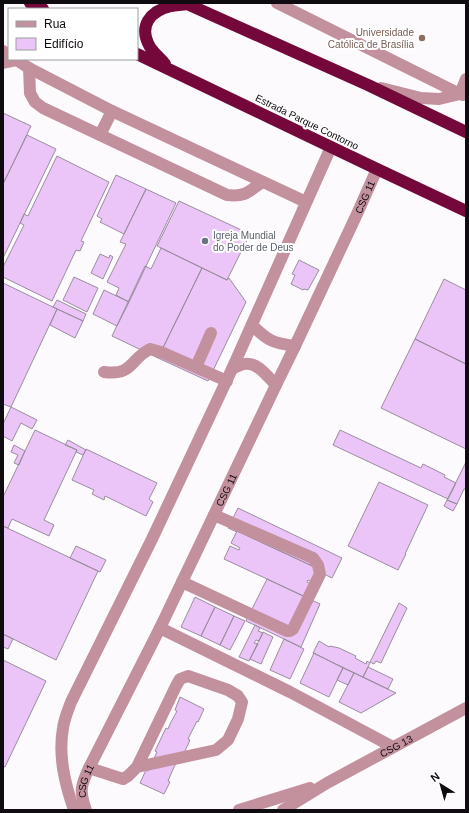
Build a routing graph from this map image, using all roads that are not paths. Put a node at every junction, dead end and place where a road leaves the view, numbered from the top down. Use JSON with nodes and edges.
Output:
{"nodes":[{"id":1,"x":30,"y":3,"type":"edge"},
{"id":2,"x":186,"y":3,"type":"edge"},
{"id":3,"x":277,"y":3,"type":"edge"},
{"id":4,"x":41,"y":8,"type":"edge"},
{"id":5,"x":138,"y":54,"type":"edge"},
{"id":6,"x":17,"y":60,"type":"edge"},
{"id":7,"x":29,"y":68,"type":"junction"},
{"id":8,"x":171,"y":70,"type":"junction"},
{"id":9,"x":466,"y":79,"type":"edge"},
{"id":10,"x":368,"y":85,"type":"junction"},
{"id":11,"x":463,"y":95,"type":"edge"},
{"id":12,"x":112,"y":111,"type":"junction"},
{"id":13,"x":466,"y":132,"type":"edge"},
{"id":14,"x":100,"y":135,"type":"junction"},
{"id":15,"x":331,"y":147,"type":"junction"},
{"id":16,"x":377,"y":169,"type":"junction"},
{"id":17,"x":262,"y":182,"type":"junction"},
{"id":18,"x":306,"y":202,"type":"junction"},
{"id":19,"x":466,"y":211,"type":"edge"},
{"id":20,"x":252,"y":325,"type":"junction"},
{"id":21,"x":211,"y":334,"type":"dead end"},
{"id":22,"x":295,"y":346,"type":"junction"},
{"id":23,"x":196,"y":367,"type":"junction"},
{"id":24,"x":232,"y":369,"type":"junction"},
{"id":25,"x":104,"y":372,"type":"dead end"},
{"id":26,"x":227,"y":381,"type":"junction"},
{"id":27,"x":276,"y":385,"type":"junction"},
{"id":28,"x":214,"y":515,"type":"junction"},
{"id":29,"x":182,"y":582,"type":"junction"},
{"id":30,"x":160,"y":628,"type":"junction"},
{"id":31,"x":466,"y":708,"type":"edge"},
{"id":32,"x":393,"y":747,"type":"junction"},
{"id":33,"x":137,"y":767,"type":"junction"},
{"id":34,"x":89,"y":768,"type":"junction"},
{"id":35,"x":327,"y":783,"type":"junction"},
{"id":36,"x":74,"y":810,"type":"edge"},
{"id":37,"x":86,"y":810,"type":"edge"},
{"id":38,"x":240,"y":810,"type":"edge"},
{"id":39,"x":283,"y":810,"type":"edge"}],
"edges":[{"from":1,"to":4,"type":"highway"},
{"from":2,"to":8,"type":"highway"},
{"from":2,"to":10,"type":"highway"},
{"from":3,"to":11,"type":"street"},
{"from":5,"to":8,"type":"highway","name":"Estrada Parque Contorno"},
{"from":6,"to":7,"type":"street"},
{"from":7,"to":12,"type":"street"},
{"from":7,"to":14,"type":"street"},
{"from":8,"to":15,"type":"highway","name":"Estrada Parque Contorno"},
{"from":9,"to":11,"type":"street"},
{"from":10,"to":11,"type":"street"},
{"from":10,"to":13,"type":"highway"},
{"from":12,"to":14,"type":"street"},
{"from":12,"to":17,"type":"street"},
{"from":14,"to":17,"type":"street"},
{"from":15,"to":16,"type":"highway","name":"Estrada Parque Contorno"},
{"from":15,"to":18,"type":"street"},
{"from":16,"to":19,"type":"highway","name":"Estrada Parque Contorno"},
{"from":16,"to":22,"type":"street","name":"CSG 11"},
{"from":17,"to":18,"type":"street"},
{"from":18,"to":20,"type":"street"},
{"from":20,"to":22,"type":"street"},
{"from":20,"to":24,"type":"street"},
{"from":21,"to":23,"type":"street"},
{"from":22,"to":27,"type":"street","name":"CSG 11"},
{"from":23,"to":25,"type":"street"},
{"from":23,"to":26,"type":"street"},
{"from":24,"to":26,"type":"street"},
{"from":24,"to":27,"type":"street"},
{"from":26,"to":36,"type":"street"},
{"from":27,"to":28,"type":"street","name":"CSG 11"},
{"from":28,"to":29,"type":"street","name":"CSG 11"},
{"from":28,"to":29,"type":"street"},
{"from":29,"to":30,"type":"street","name":"CSG 11"},
{"from":30,"to":32,"type":"street"},
{"from":30,"to":34,"type":"street","name":"CSG 11"},
{"from":31,"to":32,"type":"street","name":"CSG 13"},
{"from":32,"to":35,"type":"street","name":"CSG 13"},
{"from":33,"to":33,"type":"street"},
{"from":33,"to":34,"type":"street"},
{"from":34,"to":37,"type":"street","name":"CSG 11"},
{"from":35,"to":38,"type":"street"},
{"from":35,"to":39,"type":"street"}]}
